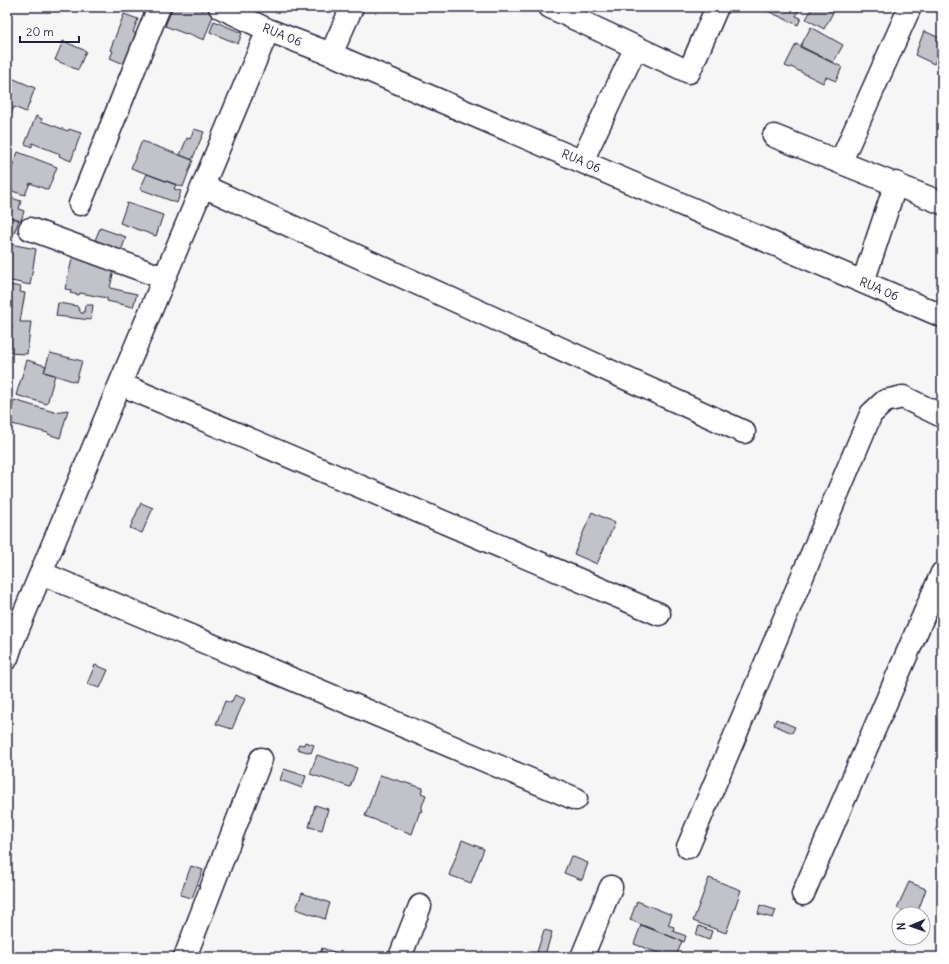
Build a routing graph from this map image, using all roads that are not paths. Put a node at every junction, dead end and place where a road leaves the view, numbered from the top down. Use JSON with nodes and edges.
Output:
{"nodes":[{"id":1,"x":159,"y":7,"type":"edge"},
{"id":2,"x":220,"y":7,"type":"edge"},
{"id":3,"x":352,"y":7,"type":"edge"},
{"id":4,"x":550,"y":7,"type":"edge"},
{"id":5,"x":717,"y":7,"type":"edge"},
{"id":6,"x":910,"y":7,"type":"edge"},
{"id":7,"x":268,"y":30,"type":"junction"},
{"id":8,"x":636,"y":47,"type":"junction"},
{"id":9,"x":331,"y":54,"type":"junction"},
{"id":10,"x":774,"y":136,"type":"dead end"},
{"id":11,"x":582,"y":161,"type":"junction"},
{"id":12,"x":841,"y":161,"type":"junction"},
{"id":13,"x":896,"y":184,"type":"junction"},
{"id":14,"x":203,"y":186,"type":"junction"},
{"id":15,"x":942,"y":202,"type":"edge"},
{"id":16,"x":80,"y":204,"type":"dead end"},
{"id":17,"x":30,"y":229,"type":"dead end"},
{"id":18,"x":164,"y":278,"type":"junction"},
{"id":19,"x":863,"y":282,"type":"junction"},
{"id":20,"x":942,"y":316,"type":"edge"},
{"id":21,"x":120,"y":384,"type":"junction"},
{"id":22,"x":942,"y":416,"type":"edge"},
{"id":23,"x":744,"y":432,"type":"dead end"},
{"id":24,"x":41,"y":573,"type":"junction"},
{"id":25,"x":942,"y":573,"type":"edge"},
{"id":26,"x":659,"y":614,"type":"dead end"},
{"id":27,"x":7,"y":658,"type":"edge"},
{"id":28,"x":261,"y":759,"type":"dead end"},
{"id":29,"x":576,"y":799,"type":"dead end"},
{"id":30,"x":688,"y":847,"type":"dead end"},
{"id":31,"x":611,"y":887,"type":"dead end"},
{"id":32,"x":803,"y":894,"type":"dead end"},
{"id":33,"x":420,"y":906,"type":"dead end"},
{"id":34,"x":185,"y":957,"type":"edge"},
{"id":35,"x":400,"y":957,"type":"edge"},
{"id":36,"x":582,"y":957,"type":"edge"}],
"edges":[{"from":1,"to":16,"type":"street"},
{"from":2,"to":7,"type":"street","name":"RUA 06"},
{"from":3,"to":9,"type":"street"},
{"from":4,"to":8,"type":"street"},
{"from":5,"to":8,"type":"street"},
{"from":6,"to":12,"type":"street"},
{"from":7,"to":9,"type":"street","name":"RUA 06"},
{"from":7,"to":14,"type":"street"},
{"from":8,"to":11,"type":"street"},
{"from":9,"to":11,"type":"street","name":"RUA 06"},
{"from":10,"to":12,"type":"street"},
{"from":11,"to":19,"type":"street","name":"RUA 06"},
{"from":12,"to":13,"type":"street"},
{"from":13,"to":15,"type":"street"},
{"from":13,"to":19,"type":"street"},
{"from":14,"to":18,"type":"street"},
{"from":14,"to":23,"type":"street"},
{"from":17,"to":18,"type":"street"},
{"from":18,"to":21,"type":"street"},
{"from":19,"to":20,"type":"street","name":"RUA 06"},
{"from":21,"to":24,"type":"street"},
{"from":21,"to":26,"type":"street"},
{"from":22,"to":30,"type":"street"},
{"from":24,"to":27,"type":"street"},
{"from":24,"to":29,"type":"street"},
{"from":25,"to":32,"type":"street"},
{"from":28,"to":34,"type":"street"},
{"from":31,"to":36,"type":"street"},
{"from":33,"to":35,"type":"street"}]}
